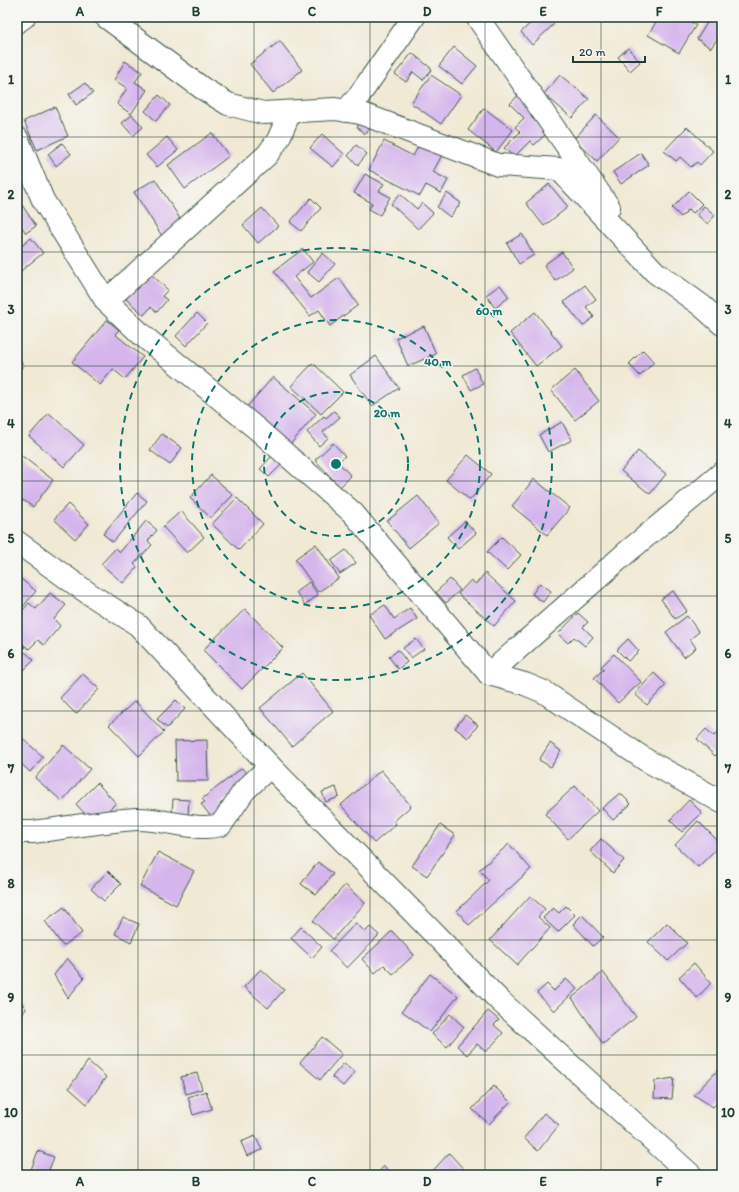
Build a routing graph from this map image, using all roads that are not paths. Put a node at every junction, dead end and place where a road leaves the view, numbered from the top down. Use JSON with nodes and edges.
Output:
{"nodes":[{"id":1,"x":24,"y":17,"type":"edge"},
{"id":2,"x":106,"y":17,"type":"edge"},
{"id":3,"x":414,"y":17,"type":"edge"},
{"id":4,"x":477,"y":17,"type":"edge"},
{"id":5,"x":17,"y":22,"type":"edge"},
{"id":6,"x":346,"y":111,"type":"junction"},
{"id":7,"x":290,"y":112,"type":"junction"},
{"id":8,"x":17,"y":138,"type":"edge"},
{"id":9,"x":654,"y":272,"type":"junction"},
{"id":10,"x":106,"y":301,"type":"junction"},
{"id":11,"x":722,"y":324,"type":"edge"},
{"id":12,"x":722,"y":473,"type":"edge"},
{"id":13,"x":17,"y":542,"type":"edge"},
{"id":14,"x":489,"y":674,"type":"junction"},
{"id":15,"x":270,"y":766,"type":"junction"},
{"id":16,"x":722,"y":802,"type":"edge"},
{"id":17,"x":17,"y":832,"type":"edge"},
{"id":18,"x":691,"y":1175,"type":"edge"}],
"edges":[{"from":1,"to":5,"type":"street"},
{"from":2,"to":7,"type":"street"},
{"from":3,"to":6,"type":"street"},
{"from":4,"to":9,"type":"street"},
{"from":6,"to":7,"type":"street"},
{"from":6,"to":9,"type":"street"},
{"from":7,"to":10,"type":"street"},
{"from":8,"to":10,"type":"street"},
{"from":9,"to":11,"type":"street"},
{"from":10,"to":14,"type":"street"},
{"from":12,"to":14,"type":"street"},
{"from":13,"to":15,"type":"street"},
{"from":14,"to":16,"type":"street"},
{"from":15,"to":17,"type":"street"},
{"from":15,"to":18,"type":"street"}]}
